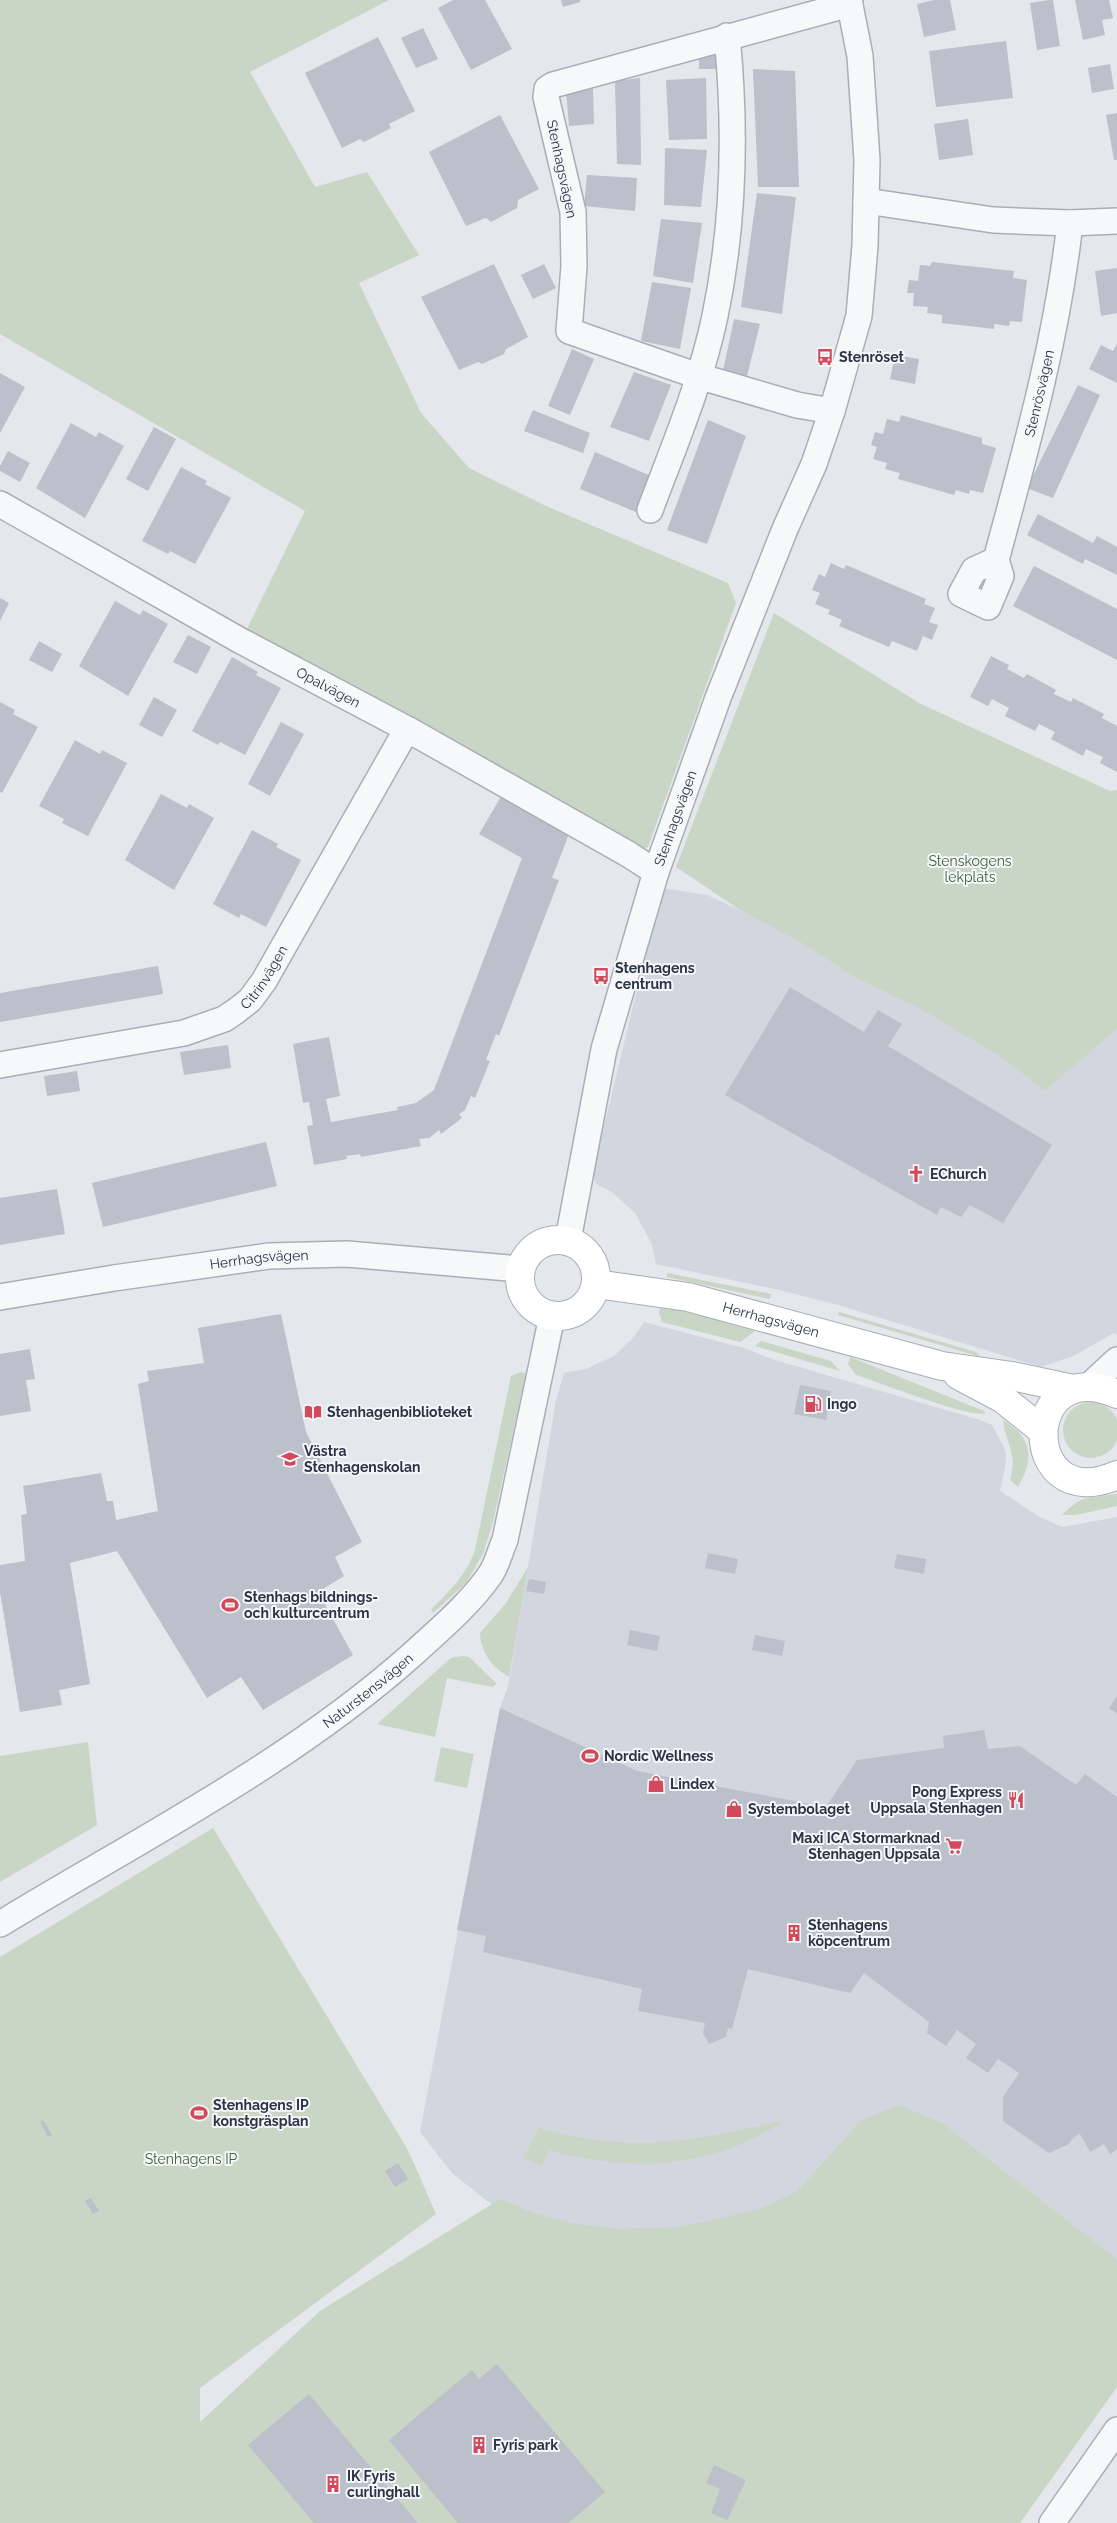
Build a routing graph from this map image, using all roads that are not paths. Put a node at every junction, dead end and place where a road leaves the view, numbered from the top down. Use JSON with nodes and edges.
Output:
{"nodes":[{"id":1,"x":850,"y":2,"type":"edge"},
{"id":2,"x":727,"y":36,"type":"junction"},
{"id":3,"x":866,"y":201,"type":"junction"},
{"id":4,"x":1117,"y":221,"type":"edge"},
{"id":5,"x":1070,"y":224,"type":"junction"},
{"id":6,"x":698,"y":376,"type":"junction"},
{"id":7,"x":832,"y":411,"type":"junction"},
{"id":8,"x":0,"y":504,"type":"edge"},
{"id":9,"x":650,"y":510,"type":"dead end"},
{"id":10,"x":996,"y":560,"type":"dead end"},
{"id":11,"x":407,"y":729,"type":"junction"},
{"id":12,"x":656,"y":872,"type":"junction"},
{"id":13,"x":0,"y":1065,"type":"edge"},
{"id":14,"x":568,"y":1240,"type":"junction"},
{"id":15,"x":520,"y":1269,"type":"junction"},
{"id":16,"x":596,"y":1284,"type":"junction"},
{"id":17,"x":0,"y":1297,"type":"edge"},
{"id":18,"x":552,"y":1316,"type":"junction"},
{"id":19,"x":1117,"y":1360,"type":"edge"},
{"id":20,"x":942,"y":1366,"type":"junction"},
{"id":21,"x":1081,"y":1388,"type":"junction"},
{"id":22,"x":1117,"y":1394,"type":"edge"},
{"id":23,"x":1042,"y":1430,"type":"junction"},
{"id":24,"x":1117,"y":1475,"type":"edge"},
{"id":25,"x":0,"y":1924,"type":"edge"},
{"id":26,"x":1117,"y":2430,"type":"edge"},
{"id":27,"x":1052,"y":2523,"type":"edge"}],
"edges":[{"from":1,"to":2,"type":"street","name":"Stenhagsvägen"},
{"from":1,"to":3,"type":"street","name":"Stenhagsvägen"},
{"from":2,"to":6,"type":"street"},
{"from":2,"to":6,"type":"street","name":"Stenhagsvägen"},
{"from":3,"to":5,"type":"street"},
{"from":3,"to":7,"type":"street","name":"Stenhagsvägen"},
{"from":4,"to":5,"type":"street"},
{"from":5,"to":10,"type":"street","name":"Stenrösvägen"},
{"from":6,"to":7,"type":"street","name":"Stenhagsvägen"},
{"from":6,"to":9,"type":"street"},
{"from":7,"to":12,"type":"street","name":"Stenhagsvägen"},
{"from":8,"to":11,"type":"street","name":"Opalvägen"},
{"from":11,"to":12,"type":"street","name":"Opalvägen"},
{"from":11,"to":13,"type":"street","name":"Citrinvägen"},
{"from":12,"to":14,"type":"street","name":"Stenhagsvägen"},
{"from":14,"to":15,"type":"street"},
{"from":14,"to":16,"type":"street"},
{"from":15,"to":17,"type":"street","name":"Herrhagsvägen"},
{"from":15,"to":18,"type":"street"},
{"from":16,"to":18,"type":"street"},
{"from":16,"to":20,"type":"street","name":"Herrhagsvägen"},
{"from":18,"to":25,"type":"street","name":"Naturstensvägen"},
{"from":19,"to":21,"type":"street"},
{"from":20,"to":21,"type":"street","name":"Herrhagsvägen"},
{"from":20,"to":23,"type":"street","name":"Herrhagsvägen"},
{"from":21,"to":22,"type":"street","name":"Herrhagsvägen"},
{"from":21,"to":23,"type":"street"},
{"from":23,"to":24,"type":"street"},
{"from":26,"to":27,"type":"street"}]}
